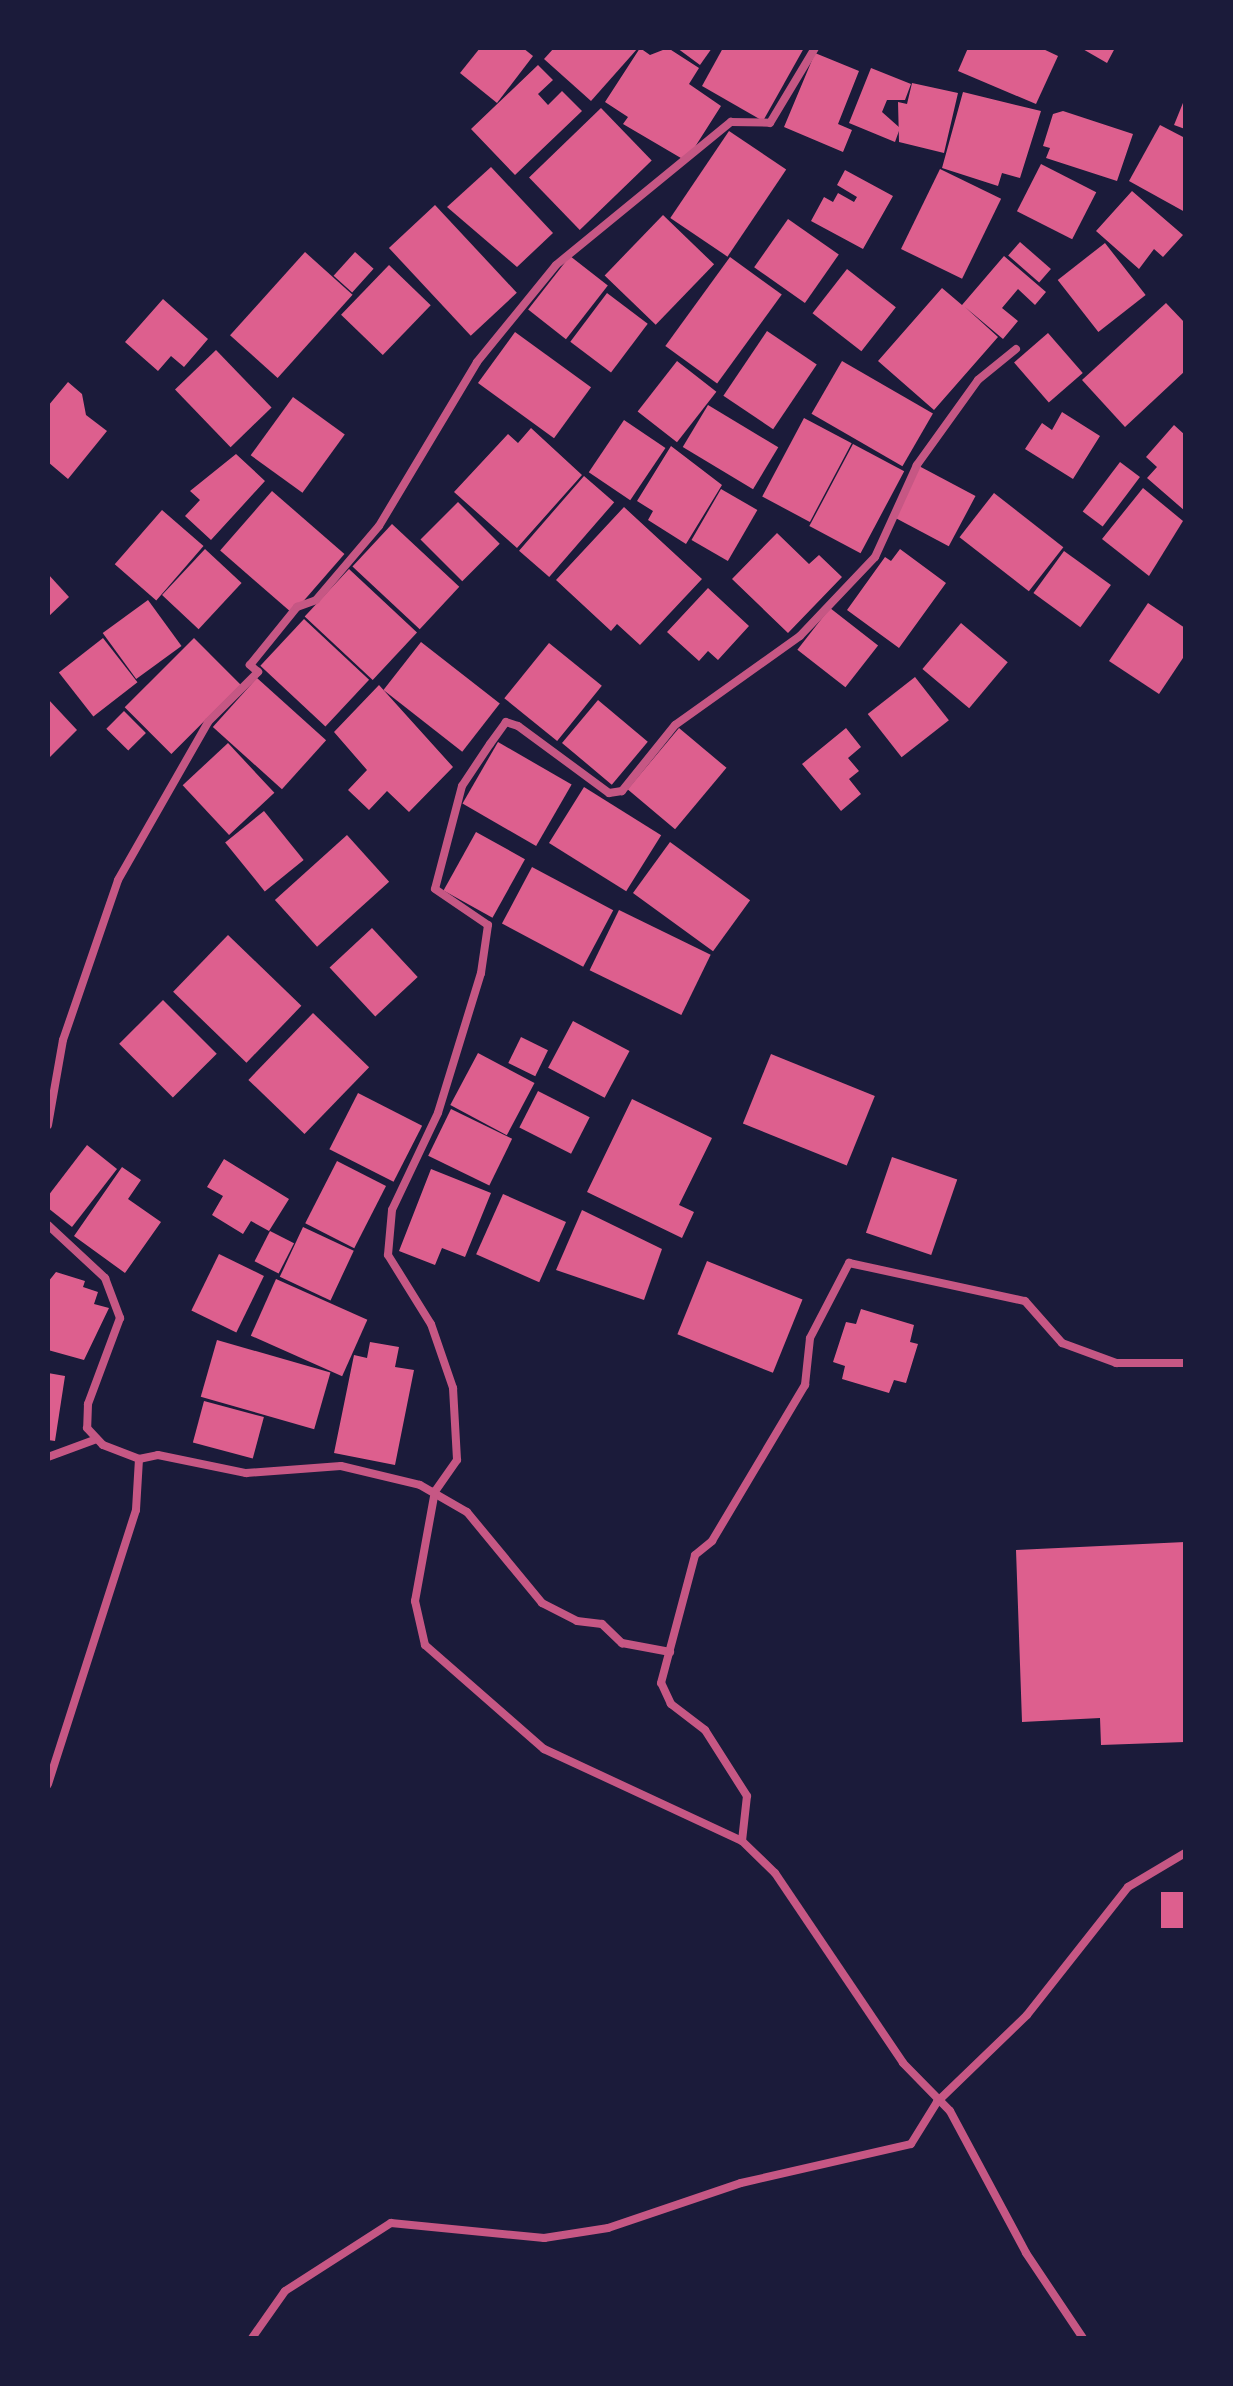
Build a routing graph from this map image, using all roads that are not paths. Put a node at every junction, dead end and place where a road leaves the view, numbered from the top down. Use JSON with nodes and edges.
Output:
{"nodes":[{"id":1,"x":815,"y":48,"type":"edge"},
{"id":2,"x":1016,"y":349,"type":"dead end"},
{"id":3,"x":48,"y":1125,"type":"edge"},
{"id":4,"x":48,"y":1225,"type":"edge"},
{"id":5,"x":1185,"y":1363,"type":"edge"},
{"id":6,"x":97,"y":1439,"type":"junction"},
{"id":7,"x":48,"y":1457,"type":"edge"},
{"id":8,"x":139,"y":1459,"type":"junction"},
{"id":9,"x":435,"y":1491,"type":"junction"},
{"id":10,"x":670,"y":1652,"type":"junction"},
{"id":11,"x":48,"y":1784,"type":"edge"},
{"id":12,"x":742,"y":1841,"type":"junction"},
{"id":13,"x":1185,"y":1853,"type":"edge"},
{"id":14,"x":937,"y":2102,"type":"junction"},
{"id":15,"x":252,"y":2338,"type":"edge"},
{"id":16,"x":1083,"y":2338,"type":"edge"}],
"edges":[{"from":1,"to":3,"type":"street"},
{"from":2,"to":9,"type":"street"},
{"from":4,"to":6,"type":"street"},
{"from":5,"to":10,"type":"street"},
{"from":6,"to":7,"type":"street"},
{"from":6,"to":8,"type":"street"},
{"from":8,"to":9,"type":"street"},
{"from":8,"to":11,"type":"street"},
{"from":9,"to":10,"type":"street"},
{"from":9,"to":12,"type":"street"},
{"from":10,"to":12,"type":"street"},
{"from":12,"to":14,"type":"street"},
{"from":13,"to":14,"type":"street"},
{"from":14,"to":15,"type":"street"},
{"from":14,"to":16,"type":"street"}]}
